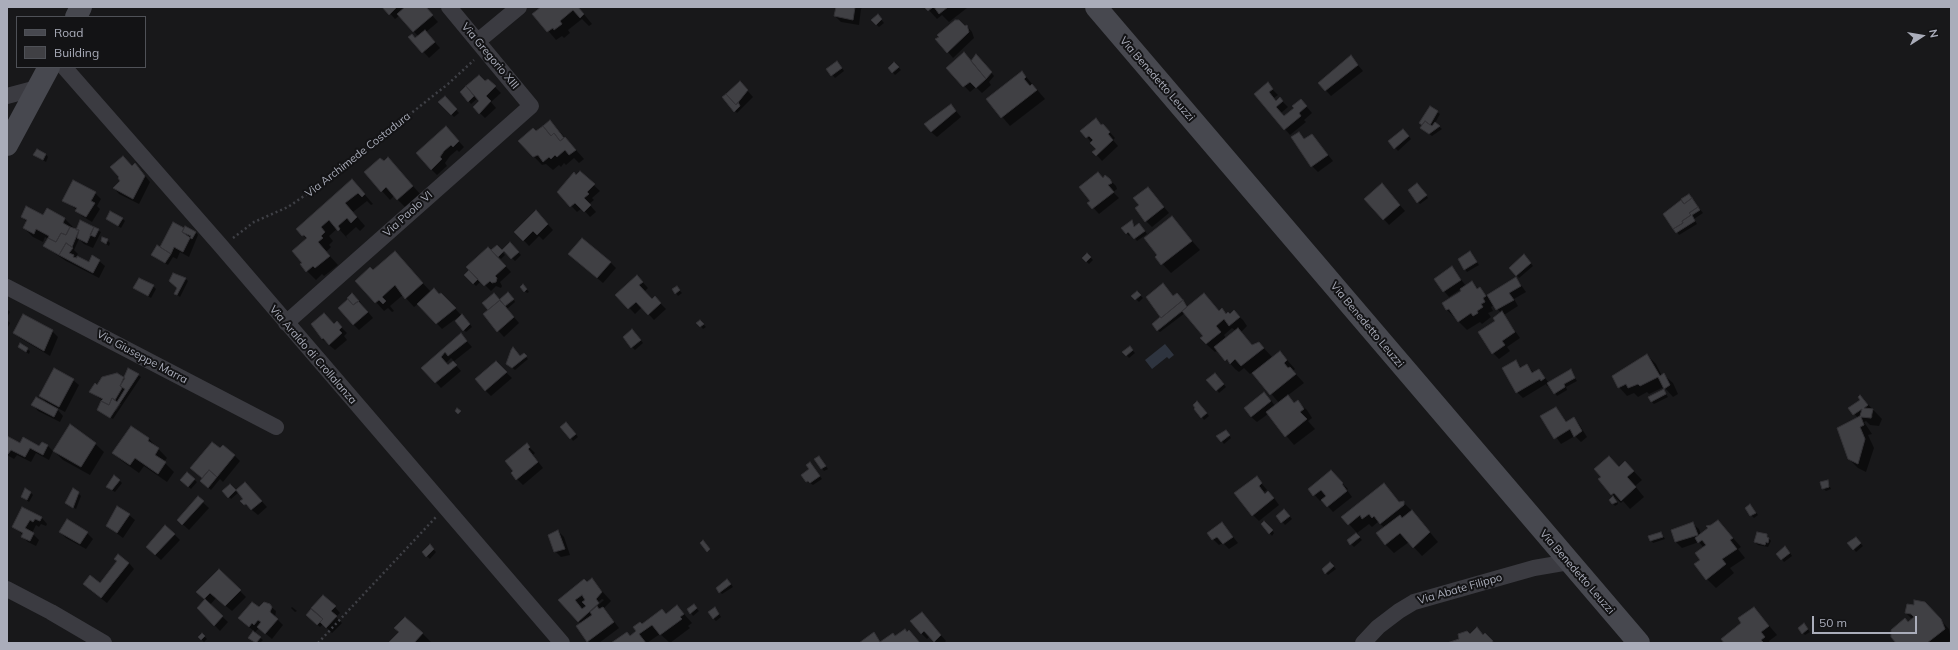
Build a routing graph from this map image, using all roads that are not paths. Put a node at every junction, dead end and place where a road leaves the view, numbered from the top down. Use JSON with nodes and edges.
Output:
{"nodes":[{"id":1,"x":81,"y":7,"type":"edge"},
{"id":2,"x":449,"y":7,"type":"edge"},
{"id":3,"x":519,"y":7,"type":"edge"},
{"id":4,"x":1096,"y":7,"type":"edge"},
{"id":5,"x":76,"y":16,"type":"edge"},
{"id":6,"x":481,"y":45,"type":"junction"},
{"id":7,"x":48,"y":68,"type":"edge"},
{"id":8,"x":65,"y":68,"type":"edge"},
{"id":9,"x":37,"y":88,"type":"junction"},
{"id":10,"x":7,"y":96,"type":"edge"},
{"id":11,"x":531,"y":106,"type":"joint"},
{"id":12,"x":7,"y":145,"type":"edge"},
{"id":13,"x":7,"y":287,"type":"edge"},
{"id":14,"x":286,"y":323,"type":"junction"},
{"id":15,"x":276,"y":427,"type":"dead end"},
{"id":16,"x":1569,"y":562,"type":"junction"},
{"id":17,"x":7,"y":589,"type":"edge"},
{"id":18,"x":104,"y":643,"type":"edge"},
{"id":19,"x":562,"y":643,"type":"edge"},
{"id":20,"x":1363,"y":643,"type":"edge"},
{"id":21,"x":1639,"y":643,"type":"edge"}],
"edges":[{"from":1,"to":5,"type":"street"},
{"from":2,"to":6,"type":"street","name":"Via Gregorio XIII"},
{"from":3,"to":6,"type":"street"},
{"from":4,"to":16,"type":"street","name":"Via Benedetto Leuzzi"},
{"from":6,"to":11,"type":"street","name":"Via Gregorio XIII"},
{"from":7,"to":9,"type":"street"},
{"from":8,"to":14,"type":"street","name":"Via Araldo di Crollalanza"},
{"from":9,"to":10,"type":"street"},
{"from":9,"to":12,"type":"street"},
{"from":11,"to":14,"type":"street","name":"Via Paolo VI"},
{"from":13,"to":15,"type":"street","name":"Via Giuseppe Marra"},
{"from":14,"to":19,"type":"street","name":"Via Araldo di Crollalanza"},
{"from":16,"to":20,"type":"street","name":"Via Abate Filippo"},
{"from":16,"to":21,"type":"street","name":"Via Benedetto Leuzzi"},
{"from":17,"to":18,"type":"street"}]}
